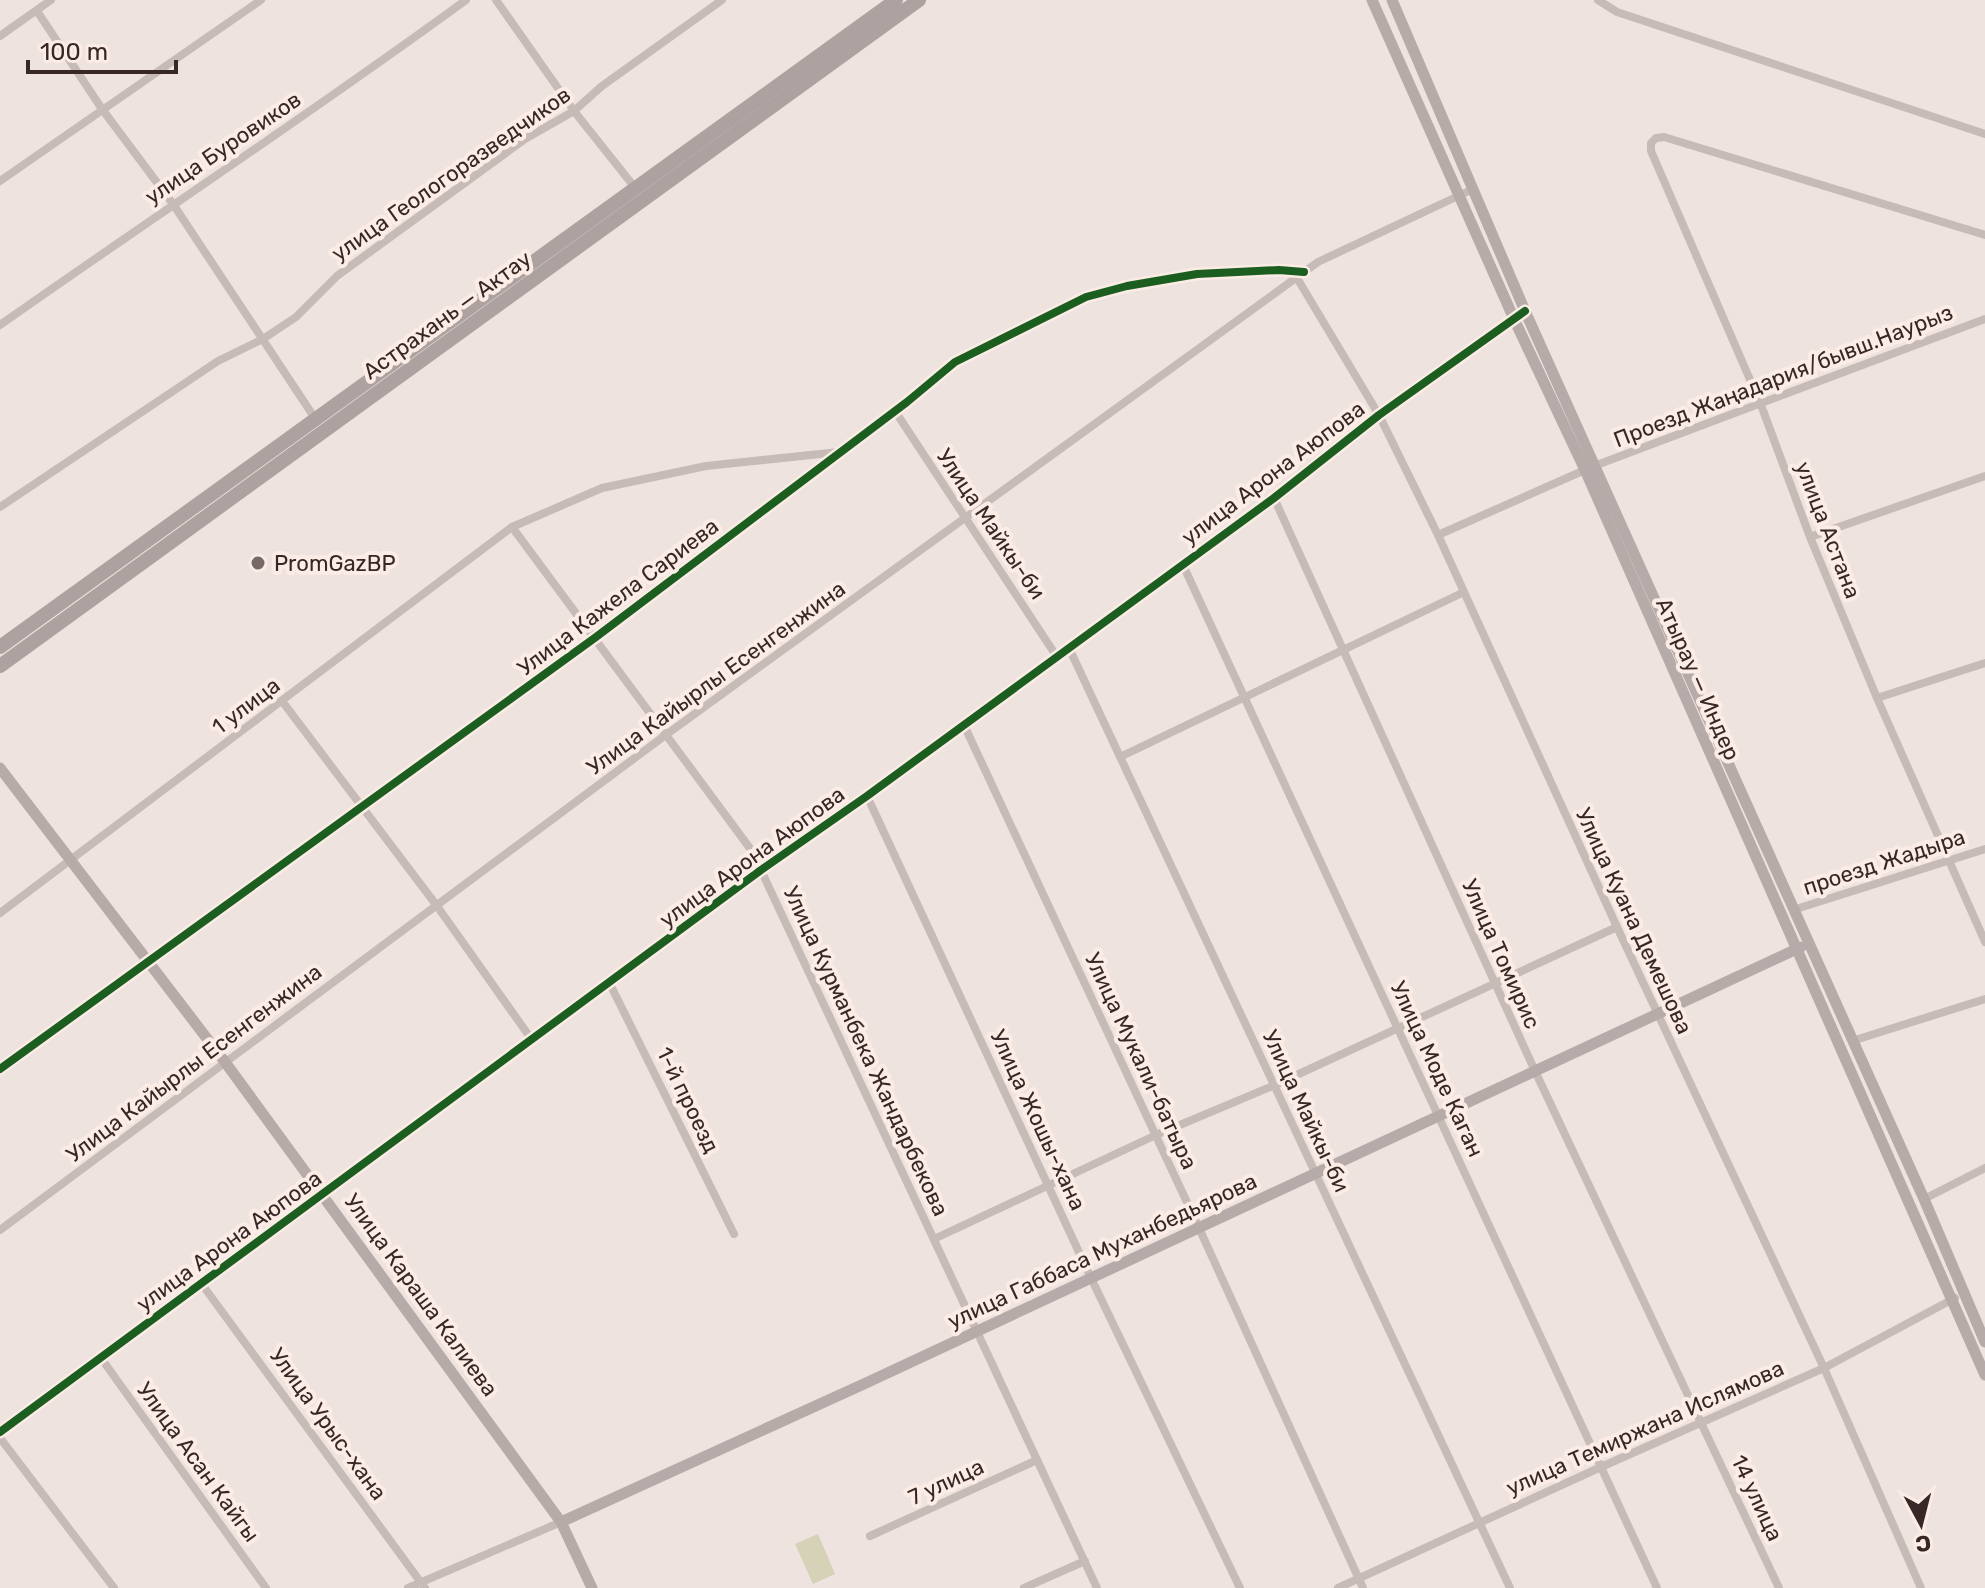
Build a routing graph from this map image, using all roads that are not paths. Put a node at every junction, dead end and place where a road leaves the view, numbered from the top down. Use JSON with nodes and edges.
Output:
{"nodes":[{"id":1,"x":51,"y":0,"type":"edge"},
{"id":2,"x":261,"y":0,"type":"edge"},
{"id":3,"x":466,"y":0,"type":"edge"},
{"id":4,"x":496,"y":0,"type":"edge"},
{"id":5,"x":722,"y":0,"type":"edge"},
{"id":6,"x":896,"y":0,"type":"edge"},
{"id":7,"x":919,"y":0,"type":"edge"},
{"id":8,"x":1372,"y":0,"type":"edge"},
{"id":9,"x":1392,"y":0,"type":"edge"},
{"id":10,"x":1598,"y":0,"type":"edge"},
{"id":11,"x":37,"y":11,"type":"junction"},
{"id":12,"x":0,"y":36,"type":"edge"},
{"id":13,"x":765,"y":103,"type":"junction"},
{"id":14,"x":102,"y":109,"type":"junction"},
{"id":15,"x":574,"y":111,"type":"junction"},
{"id":16,"x":1985,"y":134,"type":"edge"},
{"id":17,"x":0,"y":181,"type":"edge"},
{"id":18,"x":1473,"y":189,"type":"junction"},
{"id":19,"x":640,"y":193,"type":"junction"},
{"id":20,"x":1458,"y":196,"type":"junction"},
{"id":21,"x":173,"y":204,"type":"junction"},
{"id":22,"x":1985,"y":235,"type":"edge"},
{"id":23,"x":1300,"y":275,"type":"junction"},
{"id":24,"x":1525,"y":311,"type":"junction"},
{"id":25,"x":1514,"y":319,"type":"junction"},
{"id":26,"x":1985,"y":319,"type":"edge"},
{"id":27,"x":0,"y":325,"type":"edge"},
{"id":28,"x":263,"y":339,"type":"junction"},
{"id":29,"x":1761,"y":405,"type":"junction"},
{"id":30,"x":895,"y":411,"type":"junction"},
{"id":31,"x":1379,"y":415,"type":"junction"},
{"id":32,"x":316,"y":420,"type":"junction"},
{"id":33,"x":840,"y":452,"type":"junction"},
{"id":34,"x":1590,"y":468,"type":"junction"},
{"id":35,"x":1985,"y":476,"type":"edge"},
{"id":36,"x":1274,"y":498,"type":"junction"},
{"id":37,"x":0,"y":507,"type":"edge"},
{"id":38,"x":967,"y":518,"type":"junction"},
{"id":39,"x":512,"y":527,"type":"junction"},
{"id":40,"x":1438,"y":535,"type":"junction"},
{"id":41,"x":1810,"y":537,"type":"junction"},
{"id":42,"x":1183,"y":565,"type":"junction"},
{"id":43,"x":1464,"y":592,"type":"junction"},
{"id":44,"x":596,"y":637,"type":"junction"},
{"id":45,"x":0,"y":647,"type":"edge"},
{"id":46,"x":1069,"y":648,"type":"junction"},
{"id":47,"x":1342,"y":649,"type":"junction"},
{"id":48,"x":1057,"y":657,"type":"junction"},
{"id":49,"x":1985,"y":663,"type":"edge"},
{"id":50,"x":0,"y":666,"type":"edge"},
{"id":51,"x":1244,"y":696,"type":"junction"},
{"id":52,"x":1877,"y":698,"type":"junction"},
{"id":53,"x":282,"y":701,"type":"junction"},
{"id":54,"x":964,"y":725,"type":"junction"},
{"id":55,"x":667,"y":734,"type":"junction"},
{"id":56,"x":1120,"y":757,"type":"junction"},
{"id":57,"x":0,"y":768,"type":"edge"},
{"id":58,"x":867,"y":796,"type":"junction"},
{"id":59,"x":361,"y":807,"type":"junction"},
{"id":60,"x":1985,"y":849,"type":"edge"},
{"id":61,"x":70,"y":860,"type":"junction"},
{"id":62,"x":1948,"y":861,"type":"junction"},
{"id":63,"x":761,"y":870,"type":"junction"},
{"id":64,"x":437,"y":906,"type":"junction"},
{"id":65,"x":1793,"y":910,"type":"junction"},
{"id":66,"x":0,"y":913,"type":"edge"},
{"id":67,"x":1617,"y":927,"type":"junction"},
{"id":68,"x":1985,"y":942,"type":"edge"},
{"id":69,"x":1803,"y":946,"type":"junction"},
{"id":70,"x":148,"y":962,"type":"junction"},
{"id":71,"x":609,"y":982,"type":"junction"},
{"id":72,"x":1496,"y":984,"type":"junction"},
{"id":73,"x":1985,"y":999,"type":"edge"},
{"id":74,"x":1657,"y":1014,"type":"junction"},
{"id":75,"x":1398,"y":1027,"type":"junction"},
{"id":76,"x":532,"y":1040,"type":"junction"},
{"id":77,"x":1852,"y":1041,"type":"junction"},
{"id":78,"x":225,"y":1062,"type":"junction"},
{"id":79,"x":0,"y":1069,"type":"edge"},
{"id":80,"x":1535,"y":1071,"type":"junction"},
{"id":81,"x":1275,"y":1085,"type":"junction"},
{"id":82,"x":1439,"y":1116,"type":"junction"},
{"id":83,"x":1156,"y":1135,"type":"junction"},
{"id":84,"x":1985,"y":1168,"type":"edge"},
{"id":85,"x":1315,"y":1173,"type":"junction"},
{"id":86,"x":1048,"y":1186,"type":"junction"},
{"id":87,"x":323,"y":1194,"type":"junction"},
{"id":88,"x":1924,"y":1199,"type":"junction"},
{"id":89,"x":1199,"y":1228,"type":"junction"},
{"id":90,"x":0,"y":1230,"type":"edge"},
{"id":91,"x":734,"y":1234,"type":"dead end"},
{"id":92,"x":934,"y":1239,"type":"junction"},
{"id":93,"x":1091,"y":1278,"type":"junction"},
{"id":94,"x":201,"y":1283,"type":"junction"},
{"id":95,"x":1958,"y":1297,"type":"junction"},
{"id":96,"x":976,"y":1332,"type":"junction"},
{"id":97,"x":1985,"y":1342,"type":"edge"},
{"id":98,"x":101,"y":1358,"type":"junction"},
{"id":99,"x":1824,"y":1368,"type":"junction"},
{"id":100,"x":1985,"y":1375,"type":"edge"},
{"id":101,"x":1703,"y":1422,"type":"junction"},
{"id":102,"x":0,"y":1432,"type":"edge"},
{"id":103,"x":0,"y":1438,"type":"edge"},
{"id":104,"x":1037,"y":1460,"type":"junction"},
{"id":105,"x":1601,"y":1467,"type":"junction"},
{"id":106,"x":561,"y":1522,"type":"junction"},
{"id":107,"x":1479,"y":1523,"type":"junction"},
{"id":108,"x":870,"y":1536,"type":"dead end"},
{"id":109,"x":1085,"y":1561,"type":"junction"},
{"id":110,"x":1358,"y":1579,"type":"junction"},
{"id":111,"x":424,"y":1585,"type":"edge"},
{"id":112,"x":114,"y":1588,"type":"edge"},
{"id":113,"x":266,"y":1588,"type":"edge"},
{"id":114,"x":408,"y":1588,"type":"edge"},
{"id":115,"x":592,"y":1588,"type":"edge"},
{"id":116,"x":1024,"y":1588,"type":"edge"},
{"id":117,"x":1097,"y":1588,"type":"edge"},
{"id":118,"x":1240,"y":1588,"type":"edge"},
{"id":119,"x":1338,"y":1588,"type":"edge"},
{"id":120,"x":1363,"y":1588,"type":"edge"},
{"id":121,"x":1510,"y":1588,"type":"edge"},
{"id":122,"x":1657,"y":1588,"type":"edge"},
{"id":123,"x":1779,"y":1588,"type":"edge"},
{"id":124,"x":1921,"y":1588,"type":"edge"}],
"edges":[{"from":1,"to":11,"type":"street"},
{"from":2,"to":14,"type":"street"},
{"from":3,"to":21,"type":"street","name":"улица Буровиков"},
{"from":4,"to":15,"type":"street"},
{"from":5,"to":15,"type":"street","name":"улица Геологоразведчиков"},
{"from":6,"to":13,"type":"highway","name":"Астрахань — Актау"},
{"from":7,"to":13,"type":"highway","name":"Астрахань — Актау"},
{"from":8,"to":20,"type":"main road","name":"Атырау — Индер"},
{"from":9,"to":18,"type":"main road","name":"Атырау — Индер"},
{"from":10,"to":16,"type":"street"},
{"from":11,"to":12,"type":"street"},
{"from":11,"to":14,"type":"street"},
{"from":13,"to":19,"type":"highway","name":"Астрахань — Актау"},
{"from":14,"to":17,"type":"street"},
{"from":14,"to":21,"type":"street"},
{"from":15,"to":19,"type":"street"},
{"from":15,"to":28,"type":"street","name":"улица Геологоразведчиков"},
{"from":18,"to":20,"type":"street","name":"Улица Кайырлы Есенгенжина"},
{"from":18,"to":24,"type":"main road","name":"Атырау — Индер"},
{"from":19,"to":32,"type":"highway","name":"Астрахань — Актау"},
{"from":19,"to":50,"type":"highway","name":"Астрахань — Актау"},
{"from":20,"to":23,"type":"street","name":"Улица Кайырлы Есенгенжина"},
{"from":20,"to":25,"type":"main road","name":"Атырау — Индер"},
{"from":21,"to":27,"type":"street","name":"улица Буровиков"},
{"from":21,"to":28,"type":"street"},
{"from":22,"to":29,"type":"street","name":"улица Астана"},
{"from":23,"to":30,"type":"street","name":"Улица Кажела Сариева"},
{"from":23,"to":31,"type":"street","name":"Улица Куана Демешова"},
{"from":23,"to":38,"type":"street","name":"Улица Кайырлы Есенгенжина"},
{"from":24,"to":25,"type":"street","name":"улица Арона Аюпова"},
{"from":24,"to":34,"type":"main road","name":"Атырау — Индер"},
{"from":25,"to":31,"type":"street","name":"улица Арона Аюпова"},
{"from":25,"to":34,"type":"main road","name":"Атырау — Индер"},
{"from":26,"to":29,"type":"street","name":"Проезд Жаңадария/бывш.Наурыз"},
{"from":28,"to":32,"type":"street"},
{"from":28,"to":37,"type":"street","name":"улица Геологоразведчиков"},
{"from":29,"to":34,"type":"street","name":"Проезд Жаңадария/бывш.Наурыз"},
{"from":29,"to":41,"type":"street","name":"улица Астана"},
{"from":30,"to":33,"type":"street","name":"Улица Кажела Сариева"},
{"from":30,"to":38,"type":"street","name":"Улица Майкы-би"},
{"from":31,"to":36,"type":"street","name":"улица Арона Аюпова"},
{"from":31,"to":40,"type":"street","name":"Улица Куана Демешова"},
{"from":32,"to":45,"type":"highway","name":"Астрахань — Актау"},
{"from":33,"to":39,"type":"street","name":"1 улица"},
{"from":33,"to":44,"type":"street","name":"Улица Кажела Сариева"},
{"from":34,"to":40,"type":"street","name":"Проезд Жаңадария/бывш.Наурыз"},
{"from":34,"to":65,"type":"main road","name":"Атырау — Индер"},
{"from":34,"to":69,"type":"main road","name":"Атырау — Индер"},
{"from":35,"to":41,"type":"street"},
{"from":36,"to":42,"type":"street","name":"улица Арона Аюпова"},
{"from":36,"to":47,"type":"street","name":"Улица Томирис"},
{"from":38,"to":48,"type":"street","name":"Улица Майкы-би"},
{"from":38,"to":55,"type":"street","name":"Улица Кайырлы Есенгенжина"},
{"from":39,"to":44,"type":"street","name":"Улица Курманбека Жандарбекова"},
{"from":39,"to":53,"type":"street","name":"1 улица"},
{"from":40,"to":43,"type":"street","name":"Улица Куана Демешова"},
{"from":41,"to":52,"type":"street","name":"улица Астана"},
{"from":42,"to":46,"type":"street","name":"улица Арона Аюпова"},
{"from":42,"to":51,"type":"street","name":"Улица Моде Каган"},
{"from":43,"to":47,"type":"street"},
{"from":43,"to":67,"type":"street","name":"Улица Куана Демешова"},
{"from":44,"to":55,"type":"street","name":"Улица Курманбека Жандарбекова"},
{"from":44,"to":59,"type":"street","name":"Улица Кажела Сариева"},
{"from":46,"to":48,"type":"street","name":"улица Арона Аюпова"},
{"from":46,"to":56,"type":"street","name":"Улица Майкы-би"},
{"from":47,"to":51,"type":"street"},
{"from":47,"to":72,"type":"street","name":"Улица Томирис"},
{"from":48,"to":54,"type":"street","name":"улица Арона Аюпова"},
{"from":49,"to":52,"type":"street"},
{"from":51,"to":56,"type":"street"},
{"from":51,"to":75,"type":"street","name":"Улица Моде Каган"},
{"from":52,"to":62,"type":"street","name":"улица Астана"},
{"from":53,"to":59,"type":"street"},
{"from":53,"to":61,"type":"street","name":"1 улица"},
{"from":54,"to":58,"type":"street","name":"улица Арона Аюпова"},
{"from":54,"to":83,"type":"street","name":"Улица Мукали-батыра"},
{"from":55,"to":63,"type":"street","name":"Улица Курманбека Жандарбекова"},
{"from":55,"to":64,"type":"street","name":"Улица Кайырлы Есенгенжина"},
{"from":56,"to":81,"type":"street","name":"Улица Майкы-би"},
{"from":57,"to":61,"type":"main road","name":"Улица Караша Калиева"},
{"from":58,"to":63,"type":"street","name":"улица Арона Аюпова"},
{"from":58,"to":86,"type":"street","name":"Улица Жошы-хана"},
{"from":59,"to":64,"type":"street"},
{"from":59,"to":70,"type":"street","name":"Улица Кажела Сариева"},
{"from":60,"to":62,"type":"street","name":"проезд Жадыра"},
{"from":61,"to":66,"type":"street","name":"1 улица"},
{"from":61,"to":70,"type":"main road","name":"Улица Караша Калиева"},
{"from":62,"to":65,"type":"street","name":"проезд Жадыра"},
{"from":62,"to":68,"type":"street","name":"улица Астана"},
{"from":63,"to":71,"type":"street","name":"улица Арона Аюпова"},
{"from":63,"to":92,"type":"street","name":"Улица Курманбека Жандарбекова"},
{"from":64,"to":76,"type":"street"},
{"from":64,"to":78,"type":"street","name":"Улица Кайырлы Есенгенжина"},
{"from":65,"to":69,"type":"main road","name":"Атырау — Индер"},
{"from":67,"to":72,"type":"street"},
{"from":67,"to":74,"type":"street","name":"Улица Куана Демешова"},
{"from":69,"to":74,"type":"main road","name":"улица Габбаса Муханбедьярова"},
{"from":69,"to":77,"type":"main road","name":"Атырау — Индер"},
{"from":69,"to":95,"type":"main road","name":"Атырау — Индер"},
{"from":70,"to":78,"type":"main road","name":"Улица Караша Калиева"},
{"from":70,"to":79,"type":"street","name":"Улица Кажела Сариева"},
{"from":71,"to":76,"type":"street","name":"улица Арона Аюпова"},
{"from":71,"to":91,"type":"street","name":"1-й проезд"},
{"from":72,"to":75,"type":"street"},
{"from":72,"to":80,"type":"street","name":"Улица Томирис"},
{"from":73,"to":77,"type":"street"},
{"from":74,"to":80,"type":"main road","name":"улица Габбаса Муханбедьярова"},
{"from":74,"to":99,"type":"street","name":"Улица Куана Демешова"},
{"from":75,"to":81,"type":"street"},
{"from":75,"to":82,"type":"street","name":"Улица Моде Каган"},
{"from":76,"to":87,"type":"street","name":"улица Арона Аюпова"},
{"from":77,"to":88,"type":"main road","name":"Атырау — Индер"},
{"from":78,"to":87,"type":"main road","name":"Улица Караша Калиева"},
{"from":78,"to":90,"type":"street","name":"Улица Кайырлы Есенгенжина"},
{"from":80,"to":82,"type":"main road","name":"улица Габбаса Муханбедьярова"},
{"from":80,"to":101,"type":"street","name":"Улица Томирис"},
{"from":81,"to":83,"type":"street"},
{"from":81,"to":85,"type":"street","name":"Улица Майкы-би"},
{"from":82,"to":85,"type":"main road","name":"улица Габбаса Муханбедьярова"},
{"from":82,"to":105,"type":"street","name":"Улица Моде Каган"},
{"from":83,"to":86,"type":"street"},
{"from":83,"to":89,"type":"street","name":"Улица Мукали-батыра"},
{"from":84,"to":88,"type":"street"},
{"from":85,"to":89,"type":"main road","name":"улица Габбаса Муханбедьярова"},
{"from":85,"to":107,"type":"street","name":"Улица Майкы-би"},
{"from":86,"to":92,"type":"street"},
{"from":86,"to":93,"type":"street","name":"Улица Жошы-хана"},
{"from":87,"to":94,"type":"street","name":"улица Арона Аюпова"},
{"from":87,"to":106,"type":"main road","name":"Улица Караша Калиева"},
{"from":88,"to":95,"type":"main road","name":"Атырау — Индер"},
{"from":89,"to":93,"type":"main road","name":"улица Габбаса Муханбедьярова"},
{"from":89,"to":110,"type":"street","name":"Улица Мукали-батыра"},
{"from":92,"to":96,"type":"street","name":"Улица Курманбека Жандарбекова"},
{"from":93,"to":96,"type":"main road","name":"улица Габбаса Муханбедьярова"},
{"from":93,"to":118,"type":"street","name":"Улица Жошы-хана"},
{"from":94,"to":98,"type":"street","name":"улица Арона Аюпова"},
{"from":94,"to":111,"type":"street","name":"Улица Урыс-хана"},
{"from":95,"to":97,"type":"main road","name":"Атырау — Индер"},
{"from":95,"to":99,"type":"street","name":"улица Темиржана Ислямова"},
{"from":95,"to":100,"type":"main road","name":"Атырау — Индер"},
{"from":96,"to":104,"type":"street","name":"Улица Курманбека Жандарбекова"},
{"from":96,"to":106,"type":"main road","name":"улица Габбаса Муханбедьярова"},
{"from":98,"to":102,"type":"street","name":"улица Арона Аюпова"},
{"from":98,"to":113,"type":"street","name":"Улица Асан Кайгы"},
{"from":99,"to":101,"type":"street","name":"улица Темиржана Ислямова"},
{"from":99,"to":124,"type":"street","name":"Улица Куана Демешова"},
{"from":101,"to":105,"type":"street","name":"улица Темиржана Ислямова"},
{"from":101,"to":123,"type":"street","name":"14 улица"},
{"from":103,"to":112,"type":"street"},
{"from":104,"to":108,"type":"street","name":"7 улица"},
{"from":104,"to":109,"type":"street","name":"Улица Курманбека Жандарбекова"},
{"from":105,"to":107,"type":"street","name":"улица Темиржана Ислямова"},
{"from":105,"to":122,"type":"street","name":"Улица Моде Каган"},
{"from":106,"to":111,"type":"street","name":"улица Габбаса Муханбедьярова"},
{"from":106,"to":115,"type":"main road","name":"Улица Караша Калиева"},
{"from":107,"to":110,"type":"street","name":"улица Темиржана Ислямова"},
{"from":107,"to":121,"type":"street","name":"Улица Майкы-би"},
{"from":109,"to":116,"type":"street"},
{"from":109,"to":117,"type":"street","name":"Улица Курманбека Жандарбекова"},
{"from":110,"to":119,"type":"street","name":"улица Темиржана Ислямова"},
{"from":110,"to":120,"type":"street","name":"Улица Мукали-батыра"},
{"from":111,"to":114,"type":"street","name":"улица Габбаса Муханбедьярова"}]}
